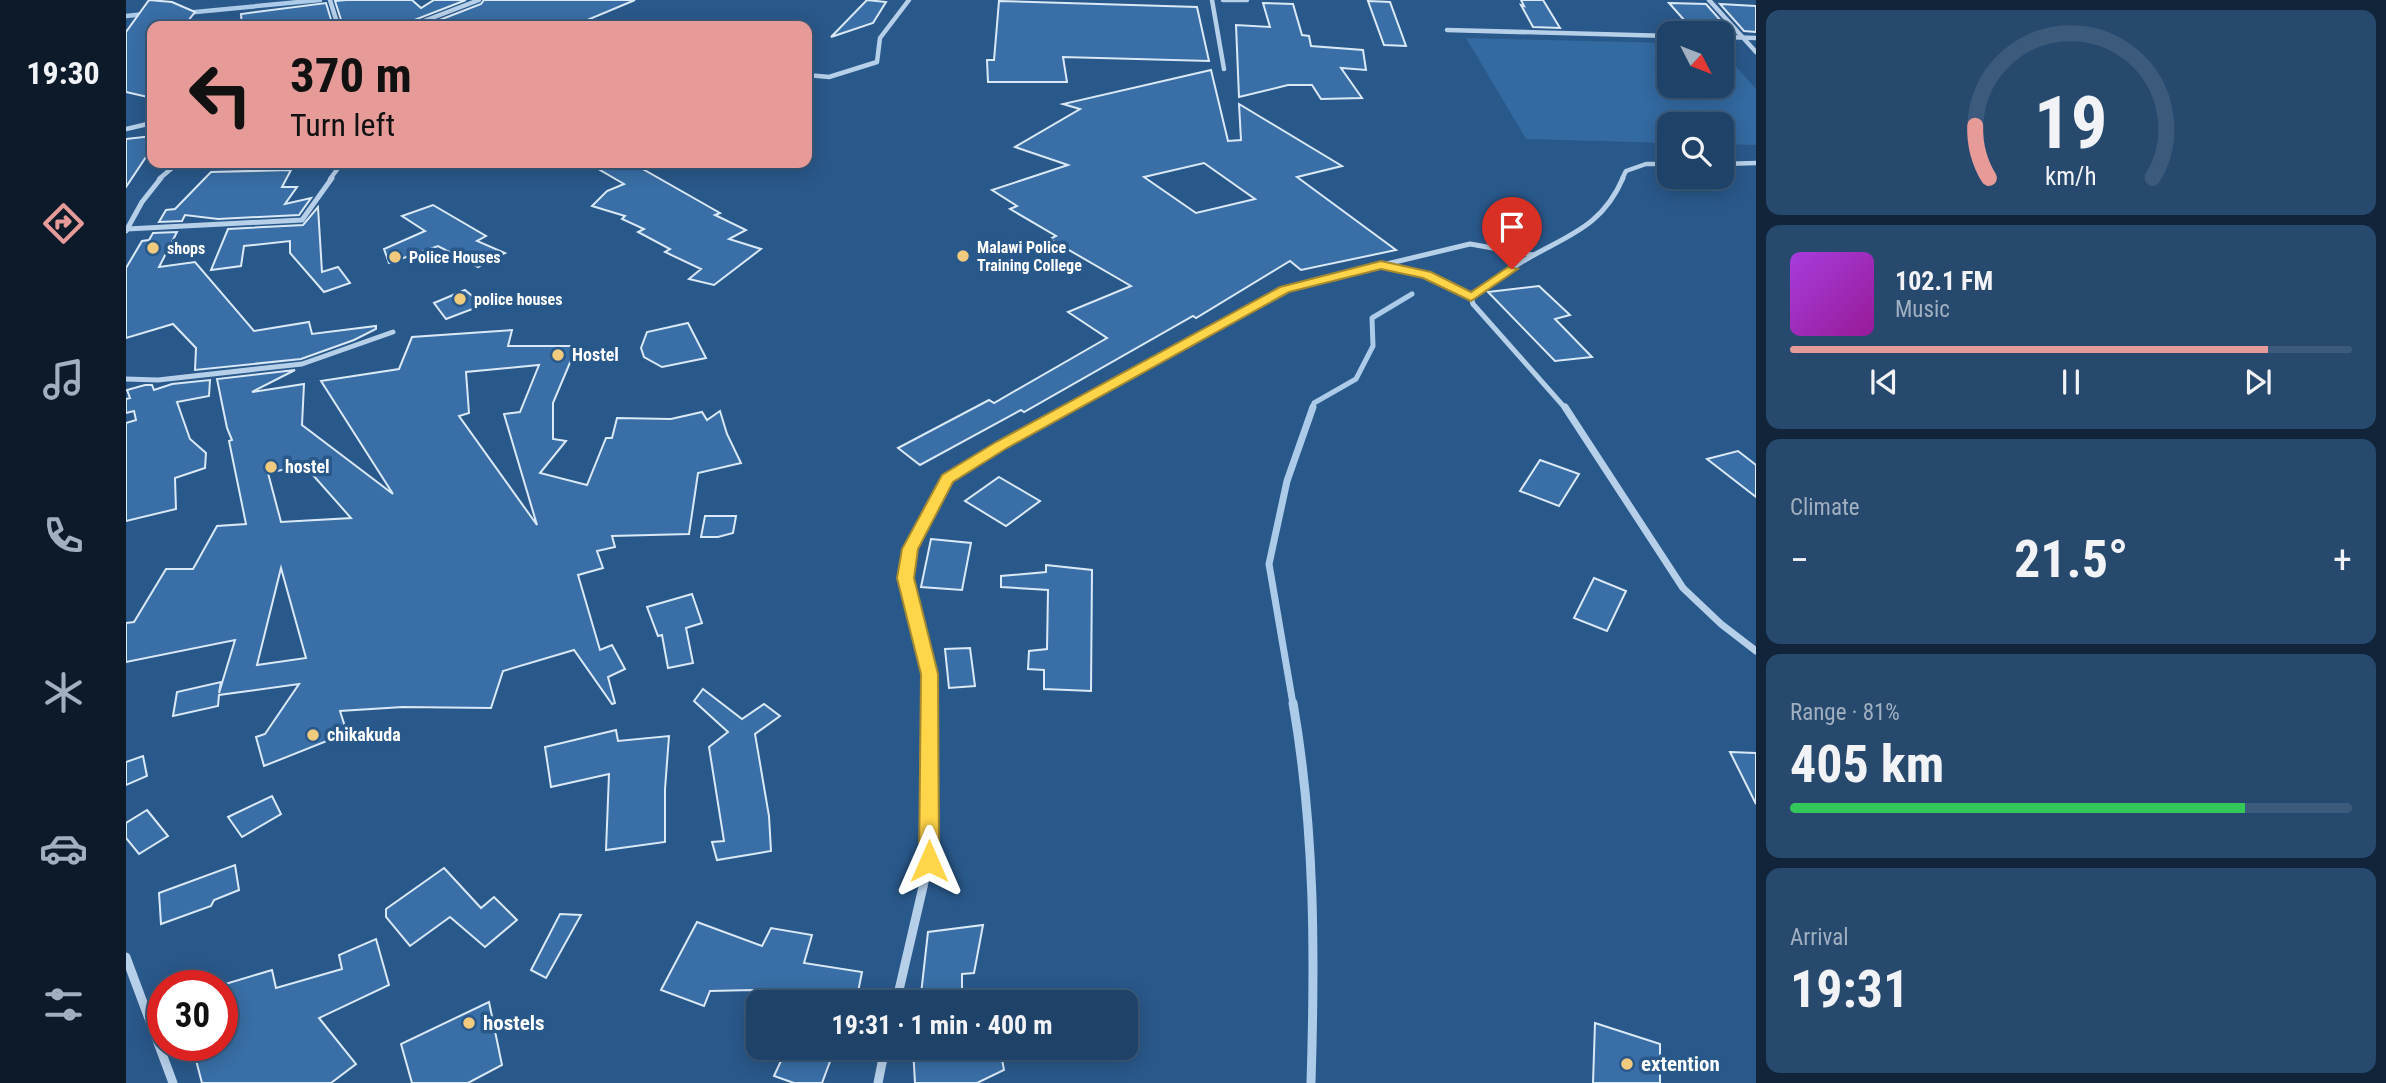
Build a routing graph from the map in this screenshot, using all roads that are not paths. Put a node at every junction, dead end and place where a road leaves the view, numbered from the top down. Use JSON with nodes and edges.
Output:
{"nodes":[{"id":1,"x":330,"y":0,"type":"edge"},
{"id":2,"x":479,"y":0,"type":"edge"},
{"id":3,"x":909,"y":0,"type":"edge"},
{"id":4,"x":1212,"y":0,"type":"edge"},
{"id":5,"x":1223,"y":0,"type":"edge"},
{"id":6,"x":1248,"y":0,"type":"edge"},
{"id":7,"x":1709,"y":0,"type":"edge"},
{"id":8,"x":336,"y":21,"type":"edge"},
{"id":9,"x":424,"y":21,"type":"edge"},
{"id":10,"x":1447,"y":30,"type":"dead end"},
{"id":11,"x":1657,"y":36,"type":"edge"},
{"id":12,"x":1734,"y":38,"type":"edge"},
{"id":13,"x":1744,"y":38,"type":"junction"},
{"id":14,"x":1756,"y":38,"type":"edge"},
{"id":15,"x":1756,"y":52,"type":"edge"},
{"id":16,"x":1224,"y":69,"type":"dead end"},
{"id":17,"x":812,"y":75,"type":"edge"},
{"id":18,"x":147,"y":124,"type":"edge"},
{"id":19,"x":126,"y":129,"type":"edge"},
{"id":20,"x":1756,"y":163,"type":"edge"},
{"id":21,"x":1657,"y":164,"type":"edge"},
{"id":22,"x":1734,"y":164,"type":"edge"},
{"id":23,"x":170,"y":168,"type":"edge"},
{"id":24,"x":338,"y":168,"type":"edge"},
{"id":25,"x":127,"y":230,"type":"edge"},
{"id":26,"x":1532,"y":255,"type":"junction"},
{"id":27,"x":1381,"y":265,"type":"junction"},
{"id":28,"x":1471,"y":297,"type":"junction"},
{"id":29,"x":393,"y":332,"type":"dead end"},
{"id":30,"x":126,"y":379,"type":"edge"},
{"id":31,"x":1756,"y":651,"type":"edge"},
{"id":32,"x":126,"y":957,"type":"edge"},
{"id":33,"x":899,"y":990,"type":"edge"},
{"id":34,"x":883,"y":1060,"type":"edge"},
{"id":35,"x":173,"y":1083,"type":"edge"},
{"id":36,"x":878,"y":1083,"type":"edge"}],
"edges":[{"from":1,"to":8,"type":"street"},
{"from":2,"to":9,"type":"street"},
{"from":3,"to":17,"type":"street"},
{"from":4,"to":16,"type":"street"},
{"from":5,"to":6,"type":"street"},
{"from":7,"to":13,"type":"street"},
{"from":10,"to":11,"type":"street"},
{"from":12,"to":13,"type":"street"},
{"from":13,"to":14,"type":"street"},
{"from":13,"to":15,"type":"street"},
{"from":18,"to":19,"type":"street"},
{"from":20,"to":22,"type":"street"},
{"from":21,"to":26,"type":"street"},
{"from":23,"to":25,"type":"street"},
{"from":24,"to":25,"type":"street"},
{"from":26,"to":27,"type":"street"},
{"from":26,"to":28,"type":"street"},
{"from":27,"to":28,"type":"street"},
{"from":27,"to":33,"type":"street"},
{"from":28,"to":31,"type":"street"},
{"from":29,"to":30,"type":"street"},
{"from":32,"to":35,"type":"street"},
{"from":34,"to":36,"type":"street"}]}
